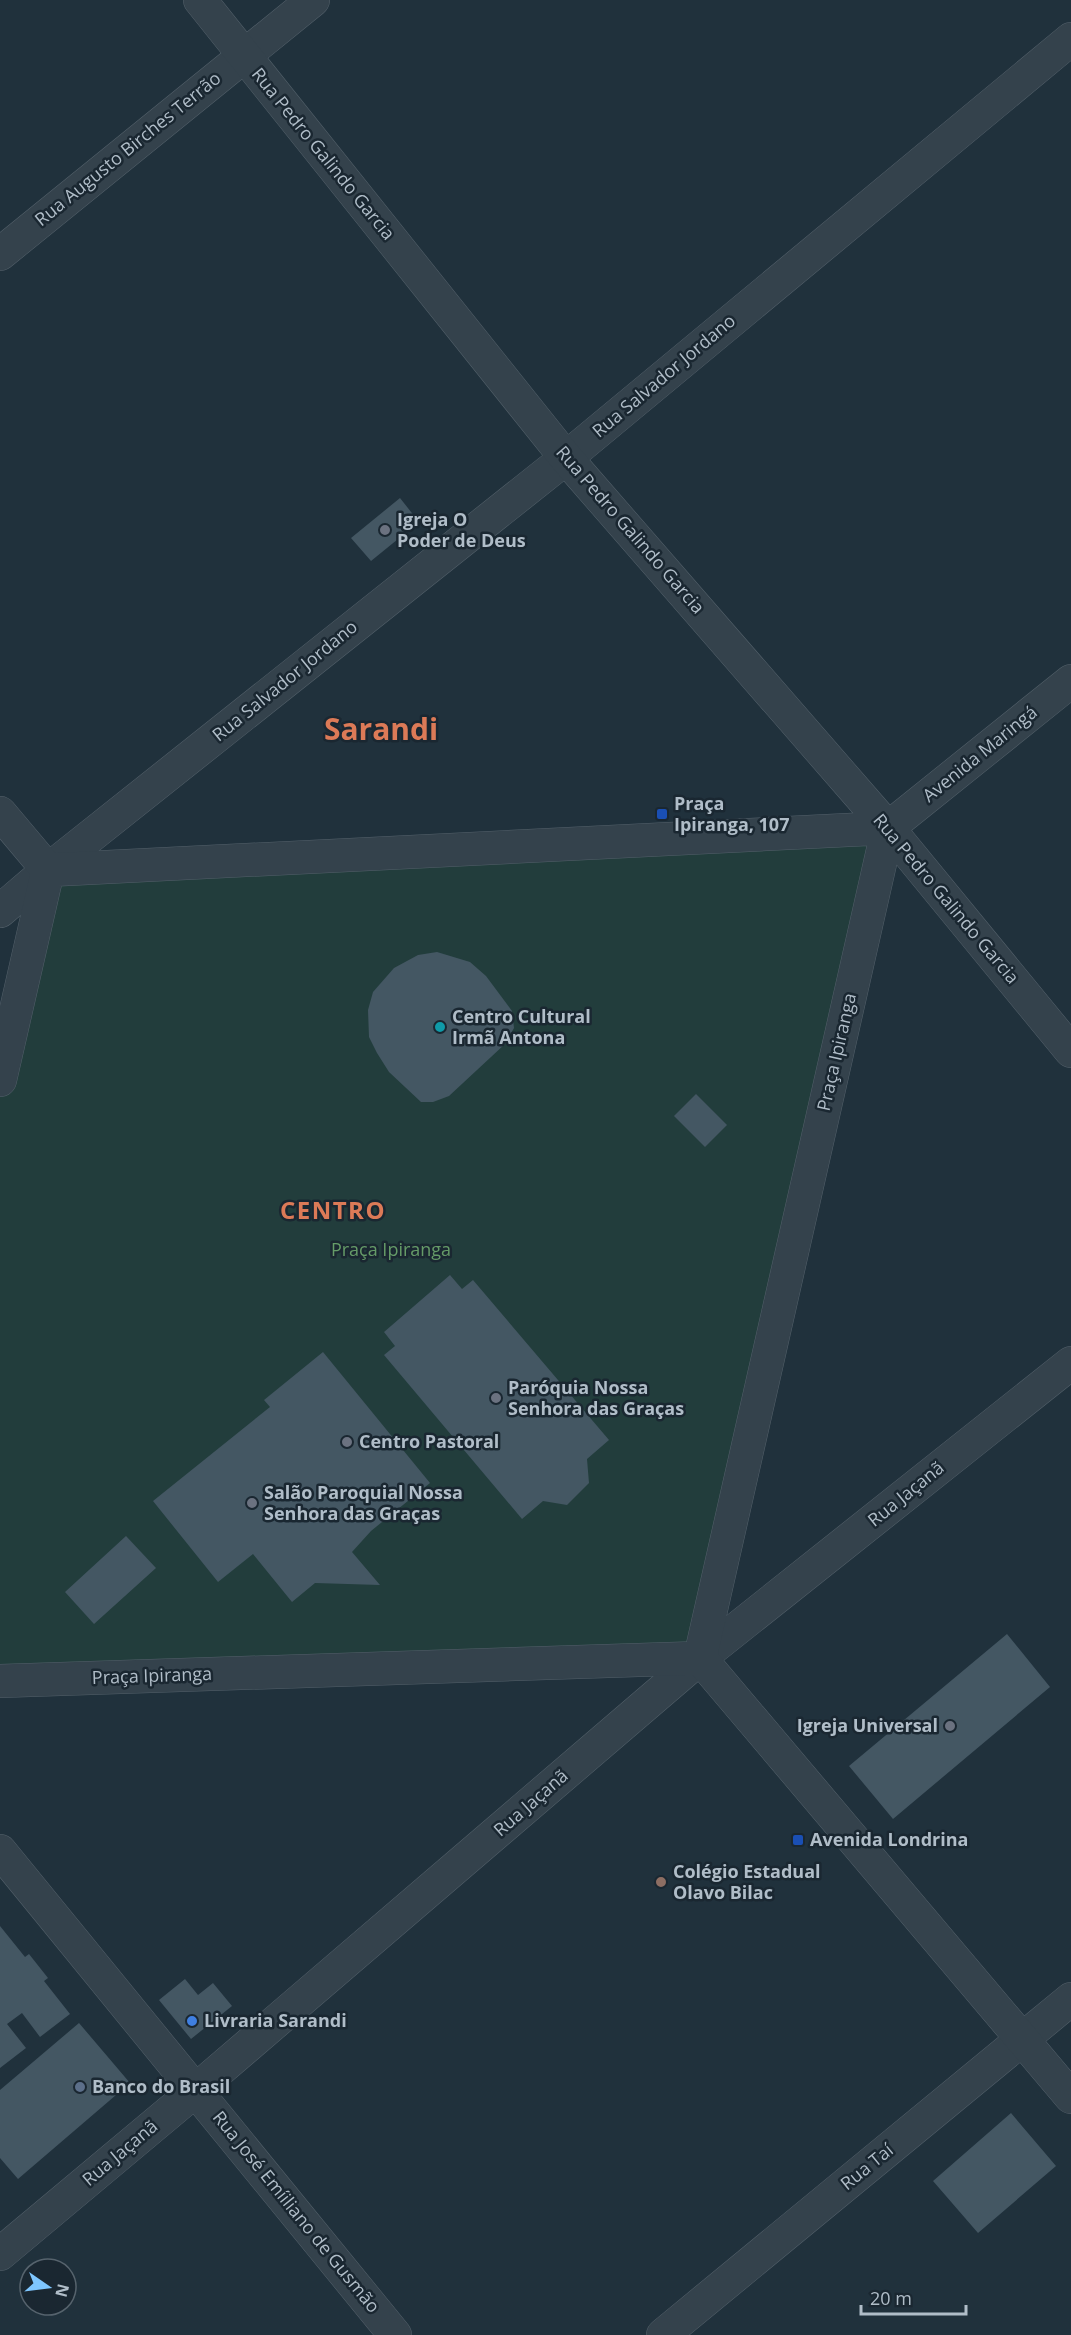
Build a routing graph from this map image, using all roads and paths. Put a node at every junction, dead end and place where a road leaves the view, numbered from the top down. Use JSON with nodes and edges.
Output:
{"nodes":[{"id":1,"x":200,"y":0,"type":"edge"},
{"id":2,"x":314,"y":0,"type":"edge"},
{"id":3,"x":1071,"y":39,"type":"edge"},
{"id":4,"x":244,"y":55,"type":"junction"},
{"id":5,"x":0,"y":254,"type":"edge"},
{"id":6,"x":566,"y":458,"type":"junction"},
{"id":7,"x":1071,"y":681,"type":"edge"},
{"id":8,"x":0,"y":813,"type":"edge"},
{"id":9,"x":888,"y":828,"type":"junction"},
{"id":10,"x":48,"y":870,"type":"junction"},
{"id":11,"x":0,"y":911,"type":"edge"},
{"id":12,"x":1071,"y":1051,"type":"edge"},
{"id":13,"x":0,"y":1080,"type":"edge"},
{"id":14,"x":1071,"y":1363,"type":"edge"},
{"id":15,"x":700,"y":1658,"type":"junction"},
{"id":16,"x":0,"y":1681,"type":"edge"},
{"id":17,"x":0,"y":1851,"type":"edge"},
{"id":18,"x":1071,"y":1999,"type":"edge"},
{"id":19,"x":1022,"y":2040,"type":"junction"},
{"id":20,"x":196,"y":2090,"type":"junction"},
{"id":21,"x":1071,"y":2097,"type":"edge"},
{"id":22,"x":0,"y":2254,"type":"edge"},
{"id":23,"x":395,"y":2335,"type":"edge"},
{"id":24,"x":663,"y":2335,"type":"edge"}],
"edges":[{"from":1,"to":4,"type":"street","name":"Rua Pedro Galindo Garcia"},
{"from":2,"to":4,"type":"street","name":"Rua Augusto Birches Terrão"},
{"from":3,"to":6,"type":"street","name":"Rua Salvador Jordano"},
{"from":4,"to":5,"type":"street","name":"Rua Augusto Birches Terrão"},
{"from":4,"to":6,"type":"street","name":"Rua Pedro Galindo Garcia"},
{"from":6,"to":9,"type":"street","name":"Rua Pedro Galindo Garcia"},
{"from":6,"to":10,"type":"street","name":"Rua Salvador Jordano"},
{"from":7,"to":9,"type":"street","name":"Avenida Maringá"},
{"from":8,"to":10,"type":"street"},
{"from":9,"to":10,"type":"street"},
{"from":9,"to":12,"type":"street","name":"Rua Pedro Galindo Garcia"},
{"from":9,"to":15,"type":"street","name":"Praça Ipiranga"},
{"from":10,"to":11,"type":"street","name":"Rua Salvador Jordano"},
{"from":10,"to":13,"type":"street"},
{"from":14,"to":15,"type":"street","name":"Rua Jaçanã"},
{"from":15,"to":16,"type":"street","name":"Praça Ipiranga"},
{"from":15,"to":19,"type":"street"},
{"from":15,"to":20,"type":"street","name":"Rua Jaçanã"},
{"from":17,"to":20,"type":"street","name":"Rua José Emíiliano de Gusmão"},
{"from":18,"to":19,"type":"street","name":"Rua Taí"},
{"from":19,"to":21,"type":"street"},
{"from":19,"to":24,"type":"street","name":"Rua Taí"},
{"from":20,"to":22,"type":"street","name":"Rua Jaçanã"},
{"from":20,"to":23,"type":"street","name":"Rua José Emíiliano de Gusmão"}]}
